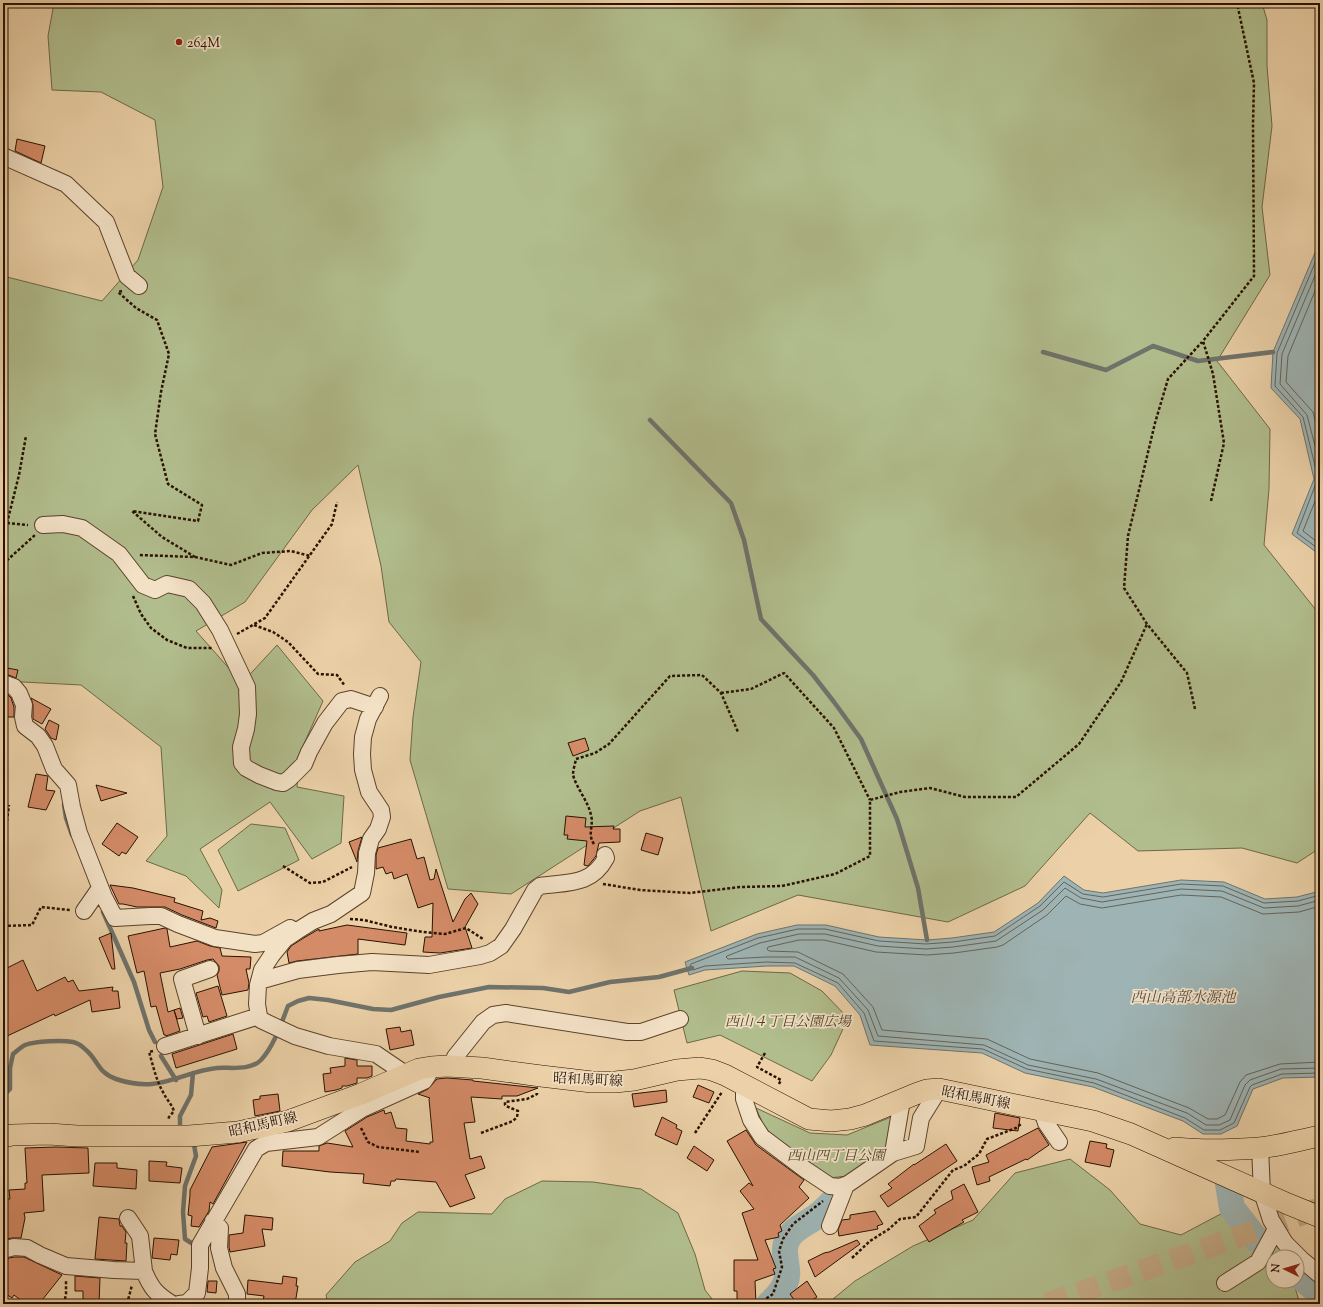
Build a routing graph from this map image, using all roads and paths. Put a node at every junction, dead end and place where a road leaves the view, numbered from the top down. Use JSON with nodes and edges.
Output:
{"nodes":[{"id":1,"x":1237,"y":3,"type":"edge"},
{"id":2,"x":3,"y":156,"type":"edge"},
{"id":3,"x":139,"y":286,"type":"dead end"},
{"id":4,"x":157,"y":320,"type":"dead end"},
{"id":5,"x":1203,"y":342,"type":"junction"},
{"id":6,"x":26,"y":436,"type":"dead end"},
{"id":7,"x":1211,"y":501,"type":"dead end"},
{"id":8,"x":337,"y":502,"type":"dead end"},
{"id":9,"x":8,"y":523,"type":"junction"},
{"id":10,"x":45,"y":525,"type":"junction"},
{"id":11,"x":119,"y":554,"type":"junction"},
{"id":12,"x":310,"y":556,"type":"junction"},
{"id":13,"x":195,"y":557,"type":"junction"},
{"id":14,"x":3,"y":558,"type":"edge"},
{"id":15,"x":3,"y":564,"type":"edge"},
{"id":16,"x":131,"y":592,"type":"dead end"},
{"id":17,"x":254,"y":624,"type":"junction"},
{"id":18,"x":1147,"y":624,"type":"junction"},
{"id":19,"x":225,"y":640,"type":"junction"},
{"id":20,"x":3,"y":683,"type":"edge"},
{"id":21,"x":348,"y":690,"type":"dead end"},
{"id":22,"x":721,"y":693,"type":"junction"},
{"id":23,"x":1195,"y":709,"type":"dead end"},
{"id":24,"x":738,"y":732,"type":"dead end"},
{"id":25,"x":870,"y":800,"type":"junction"},
{"id":26,"x":8,"y":805,"type":"dead end"},
{"id":27,"x":3,"y":850,"type":"edge"},
{"id":28,"x":605,"y":855,"type":"joint"},
{"id":29,"x":367,"y":861,"type":"junction"},
{"id":30,"x":283,"y":866,"type":"dead end"},
{"id":31,"x":583,"y":880,"type":"junction"},
{"id":32,"x":100,"y":888,"type":"junction"},
{"id":33,"x":3,"y":895,"type":"edge"},
{"id":34,"x":87,"y":906,"type":"joint"},
{"id":35,"x":331,"y":914,"type":"junction"},
{"id":36,"x":313,"y":921,"type":"junction"},
{"id":37,"x":3,"y":926,"type":"edge"},
{"id":38,"x":497,"y":948,"type":"junction"},
{"id":39,"x":210,"y":969,"type":"dead end"},
{"id":40,"x":259,"y":981,"type":"junction"},
{"id":41,"x":259,"y":1016,"type":"junction"},
{"id":42,"x":680,"y":1018,"type":"dead end"},
{"id":43,"x":198,"y":1036,"type":"junction"},
{"id":44,"x":165,"y":1046,"type":"dead end"},
{"id":45,"x":765,"y":1053,"type":"dead end"},
{"id":46,"x":452,"y":1066,"type":"junction"},
{"id":47,"x":431,"y":1067,"type":"junction"},
{"id":48,"x":407,"y":1075,"type":"junction"},
{"id":49,"x":157,"y":1076,"type":"dead end"},
{"id":50,"x":541,"y":1076,"type":"junction"},
{"id":51,"x":939,"y":1089,"type":"junction"},
{"id":52,"x":744,"y":1093,"type":"junction"},
{"id":53,"x":770,"y":1100,"type":"junction"},
{"id":54,"x":902,"y":1100,"type":"junction"},
{"id":55,"x":1038,"y":1110,"type":"junction"},
{"id":56,"x":354,"y":1114,"type":"junction"},
{"id":57,"x":167,"y":1126,"type":"dead end"},
{"id":58,"x":481,"y":1133,"type":"dead end"},
{"id":59,"x":696,"y":1133,"type":"dead end"},
{"id":60,"x":1320,"y":1136,"type":"edge"},
{"id":61,"x":3,"y":1137,"type":"edge"},
{"id":62,"x":1059,"y":1142,"type":"dead end"},
{"id":63,"x":1158,"y":1146,"type":"junction"},
{"id":64,"x":1260,"y":1148,"type":"junction"},
{"id":65,"x":420,"y":1152,"type":"dead end"},
{"id":66,"x":893,"y":1153,"type":"junction"},
{"id":67,"x":846,"y":1185,"type":"junction"},
{"id":68,"x":830,"y":1186,"type":"junction"},
{"id":69,"x":1262,"y":1192,"type":"junction"},
{"id":70,"x":1320,"y":1217,"type":"edge"},
{"id":71,"x":128,"y":1218,"type":"dead end"},
{"id":72,"x":213,"y":1221,"type":"junction"},
{"id":73,"x":830,"y":1226,"type":"dead end"},
{"id":74,"x":1276,"y":1228,"type":"junction"},
{"id":75,"x":3,"y":1250,"type":"edge"},
{"id":76,"x":852,"y":1258,"type":"dead end"},
{"id":77,"x":66,"y":1266,"type":"junction"},
{"id":78,"x":144,"y":1270,"type":"junction"},
{"id":79,"x":1320,"y":1275,"type":"edge"},
{"id":80,"x":1225,"y":1283,"type":"dead end"},
{"id":81,"x":64,"y":1304,"type":"edge"},
{"id":82,"x":172,"y":1304,"type":"edge"},
{"id":83,"x":179,"y":1304,"type":"edge"},
{"id":84,"x":237,"y":1304,"type":"edge"},
{"id":85,"x":758,"y":1304,"type":"edge"}],
"edges":[{"from":1,"to":5,"type":"path"},
{"from":2,"to":3,"type":"street"},
{"from":4,"to":13,"type":"path"},
{"from":5,"to":7,"type":"path"},
{"from":5,"to":18,"type":"path"},
{"from":6,"to":9,"type":"path"},
{"from":8,"to":12,"type":"path"},
{"from":9,"to":10,"type":"path"},
{"from":9,"to":14,"type":"path"},
{"from":10,"to":11,"type":"street"},
{"from":10,"to":15,"type":"path"},
{"from":11,"to":13,"type":"path"},
{"from":11,"to":19,"type":"street"},
{"from":12,"to":13,"type":"path"},
{"from":12,"to":17,"type":"path"},
{"from":16,"to":19,"type":"path"},
{"from":17,"to":19,"type":"path"},
{"from":17,"to":21,"type":"path"},
{"from":18,"to":23,"type":"path"},
{"from":18,"to":25,"type":"path"},
{"from":19,"to":29,"type":"street"},
{"from":20,"to":32,"type":"street"},
{"from":22,"to":24,"type":"path"},
{"from":22,"to":25,"type":"path"},
{"from":22,"to":28,"type":"path"},
{"from":25,"to":31,"type":"path"},
{"from":26,"to":27,"type":"path"},
{"from":28,"to":31,"type":"street"},
{"from":29,"to":30,"type":"path"},
{"from":29,"to":35,"type":"street"},
{"from":31,"to":38,"type":"street"},
{"from":32,"to":34,"type":"street"},
{"from":32,"to":36,"type":"street"},
{"from":33,"to":37,"type":"path"},
{"from":34,"to":37,"type":"path"},
{"from":35,"to":36,"type":"street"},
{"from":35,"to":38,"type":"path"},
{"from":36,"to":40,"type":"street"},
{"from":38,"to":40,"type":"street"},
{"from":39,"to":43,"type":"street"},
{"from":40,"to":41,"type":"street"},
{"from":41,"to":43,"type":"street"},
{"from":41,"to":48,"type":"street"},
{"from":42,"to":46,"type":"street"},
{"from":43,"to":44,"type":"street"},
{"from":45,"to":53,"type":"path"},
{"from":46,"to":47,"type":"main road","name":"昭和馬町線"},
{"from":46,"to":50,"type":"main road","name":"昭和馬町線"},
{"from":47,"to":48,"type":"main road","name":"昭和馬町線"},
{"from":47,"to":56,"type":"street"},
{"from":48,"to":61,"type":"main road","name":"昭和馬町線"},
{"from":49,"to":57,"type":"path"},
{"from":50,"to":52,"type":"main road","name":"昭和馬町線"},
{"from":50,"to":58,"type":"path"},
{"from":51,"to":54,"type":"main road","name":"昭和馬町線"},
{"from":51,"to":55,"type":"main road","name":"昭和馬町線"},
{"from":51,"to":66,"type":"street"},
{"from":52,"to":53,"type":"main road","name":"昭和馬町線"},
{"from":52,"to":59,"type":"path"},
{"from":52,"to":68,"type":"street"},
{"from":53,"to":54,"type":"main road","name":"昭和馬町線"},
{"from":54,"to":66,"type":"street"},
{"from":55,"to":62,"type":"street"},
{"from":55,"to":63,"type":"main road","name":"昭和馬町線"},
{"from":55,"to":76,"type":"path"},
{"from":56,"to":65,"type":"path"},
{"from":56,"to":72,"type":"street"},
{"from":60,"to":64,"type":"main road","name":"昭和馬町線"},
{"from":63,"to":64,"type":"main road","name":"昭和馬町線"},
{"from":63,"to":69,"type":"main road","name":"昭和馬町線"},
{"from":64,"to":69,"type":"street"},
{"from":66,"to":67,"type":"street"},
{"from":67,"to":68,"type":"street"},
{"from":67,"to":73,"type":"street"},
{"from":68,"to":85,"type":"path"},
{"from":69,"to":70,"type":"main road","name":"昭和馬町線"},
{"from":69,"to":74,"type":"street"},
{"from":71,"to":78,"type":"street"},
{"from":72,"to":83,"type":"street"},
{"from":72,"to":84,"type":"street"},
{"from":74,"to":79,"type":"street"},
{"from":74,"to":80,"type":"street"},
{"from":75,"to":77,"type":"street"},
{"from":77,"to":78,"type":"street"},
{"from":77,"to":81,"type":"path"},
{"from":78,"to":82,"type":"street"}]}
